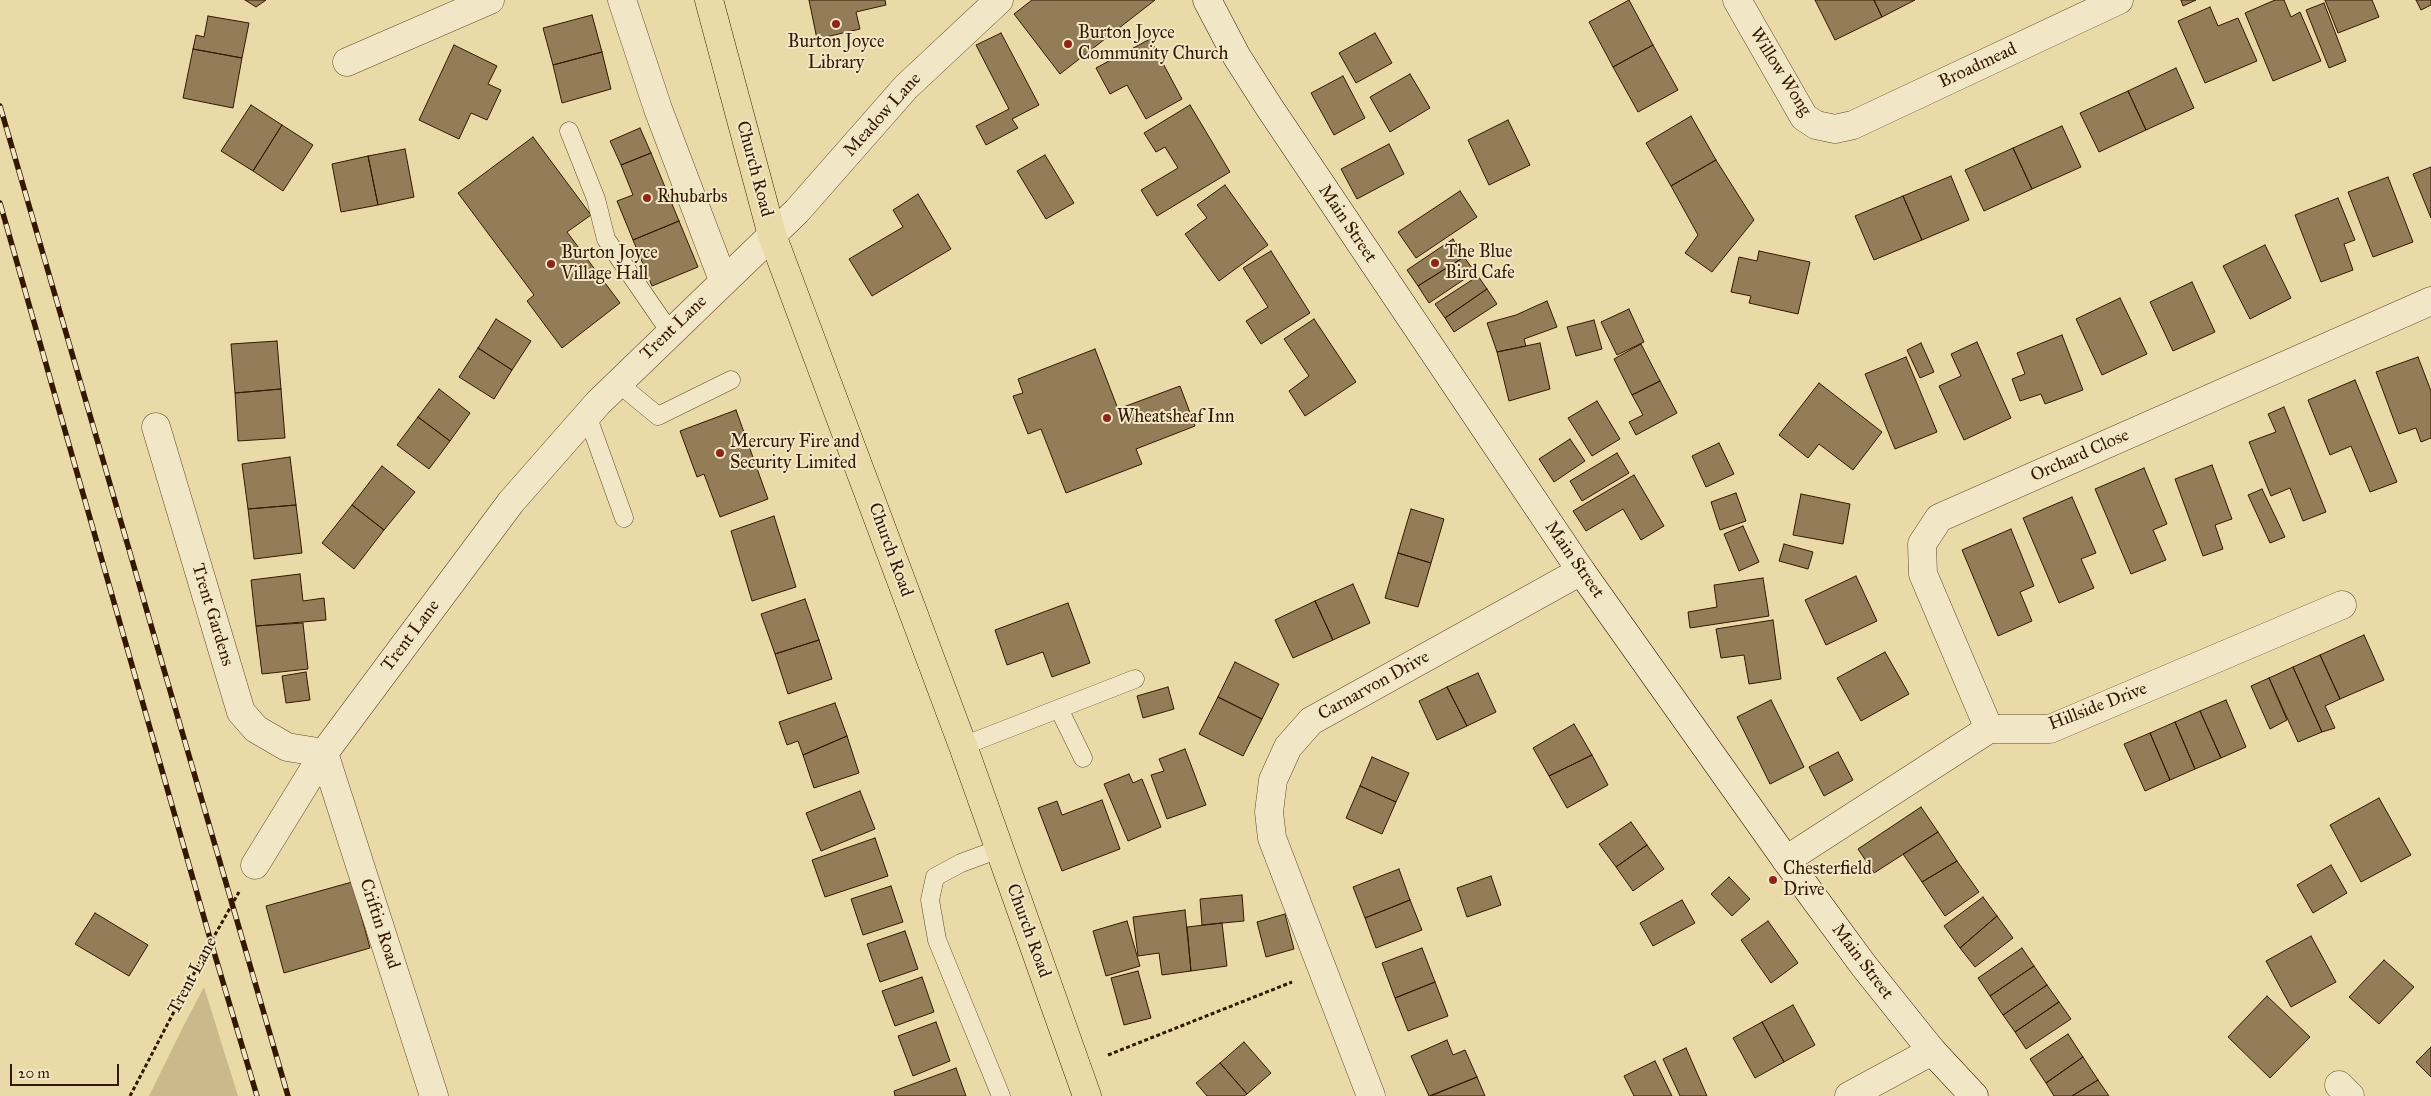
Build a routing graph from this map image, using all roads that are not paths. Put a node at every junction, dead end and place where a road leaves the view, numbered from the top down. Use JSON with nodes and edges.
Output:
{"nodes":[{"id":1,"x":490,"y":0,"type":"edge"},
{"id":2,"x":622,"y":0,"type":"edge"},
{"id":3,"x":708,"y":0,"type":"edge"},
{"id":4,"x":999,"y":0,"type":"edge"},
{"id":5,"x":1207,"y":0,"type":"edge"},
{"id":6,"x":1737,"y":0,"type":"edge"},
{"id":7,"x":2119,"y":0,"type":"edge"},
{"id":8,"x":347,"y":62,"type":"dead end"},
{"id":9,"x":1835,"y":129,"type":"joint"},
{"id":10,"x":569,"y":131,"type":"dead end"},
{"id":11,"x":772,"y":235,"type":"junction"},
{"id":12,"x":723,"y":280,"type":"junction"},
{"id":13,"x":2431,"y":301,"type":"edge"},
{"id":14,"x":670,"y":332,"type":"junction"},
{"id":15,"x":731,"y":380,"type":"dead end"},
{"id":16,"x":618,"y":383,"type":"junction"},
{"id":17,"x":587,"y":415,"type":"junction"},
{"id":18,"x":156,"y":427,"type":"dead end"},
{"id":19,"x":624,"y":518,"type":"dead end"},
{"id":20,"x":1581,"y":572,"type":"junction"},
{"id":21,"x":2342,"y":605,"type":"dead end"},
{"id":22,"x":1135,"y":679,"type":"dead end"},
{"id":23,"x":1058,"y":710,"type":"junction"},
{"id":24,"x":1989,"y":729,"type":"junction"},
{"id":25,"x":963,"y":746,"type":"junction"},
{"id":26,"x":324,"y":753,"type":"junction"},
{"id":27,"x":1083,"y":758,"type":"dead end"},
{"id":28,"x":999,"y":849,"type":"junction"},
{"id":29,"x":1786,"y":860,"type":"junction"},
{"id":30,"x":255,"y":864,"type":"road end"},
{"id":31,"x":1932,"y":1051,"type":"junction"},
{"id":32,"x":434,"y":1096,"type":"edge"},
{"id":33,"x":1001,"y":1096,"type":"edge"},
{"id":34,"x":1087,"y":1096,"type":"edge"},
{"id":35,"x":1372,"y":1096,"type":"edge"},
{"id":36,"x":1848,"y":1096,"type":"edge"},
{"id":37,"x":1974,"y":1096,"type":"edge"}],
"edges":[{"from":1,"to":8,"type":"street"},
{"from":2,"to":12,"type":"street"},
{"from":3,"to":11,"type":"main road","name":"Church Road"},
{"from":4,"to":11,"type":"street","name":"Meadow Lane"},
{"from":5,"to":20,"type":"street","name":"Main Street"},
{"from":6,"to":9,"type":"street","name":"Willow Wong"},
{"from":7,"to":9,"type":"street","name":"Broadmead"},
{"from":10,"to":14,"type":"lane"},
{"from":11,"to":12,"type":"street","name":"Trent Lane"},
{"from":11,"to":25,"type":"main road","name":"Church Road"},
{"from":12,"to":14,"type":"street","name":"Trent Lane"},
{"from":13,"to":24,"type":"street","name":"Orchard Close"},
{"from":14,"to":16,"type":"street","name":"Trent Lane"},
{"from":15,"to":16,"type":"lane"},
{"from":16,"to":17,"type":"street","name":"Trent Lane"},
{"from":17,"to":19,"type":"lane"},
{"from":17,"to":26,"type":"street","name":"Trent Lane"},
{"from":18,"to":26,"type":"street","name":"Trent Gardens"},
{"from":20,"to":29,"type":"street","name":"Main Street"},
{"from":20,"to":35,"type":"street","name":"Carnarvon Drive"},
{"from":21,"to":24,"type":"street","name":"Hillside Drive"},
{"from":22,"to":23,"type":"lane"},
{"from":23,"to":25,"type":"lane"},
{"from":23,"to":27,"type":"lane"},
{"from":24,"to":29,"type":"street"},
{"from":25,"to":28,"type":"main road","name":"Church Road"},
{"from":26,"to":30,"type":"street","name":"Trent Lane"},
{"from":26,"to":32,"type":"street","name":"Criftin Road"},
{"from":28,"to":33,"type":"lane"},
{"from":28,"to":34,"type":"main road","name":"Church Road"},
{"from":29,"to":31,"type":"street","name":"Main Street"},
{"from":31,"to":36,"type":"street"},
{"from":31,"to":37,"type":"street","name":"Main Street"}]}
